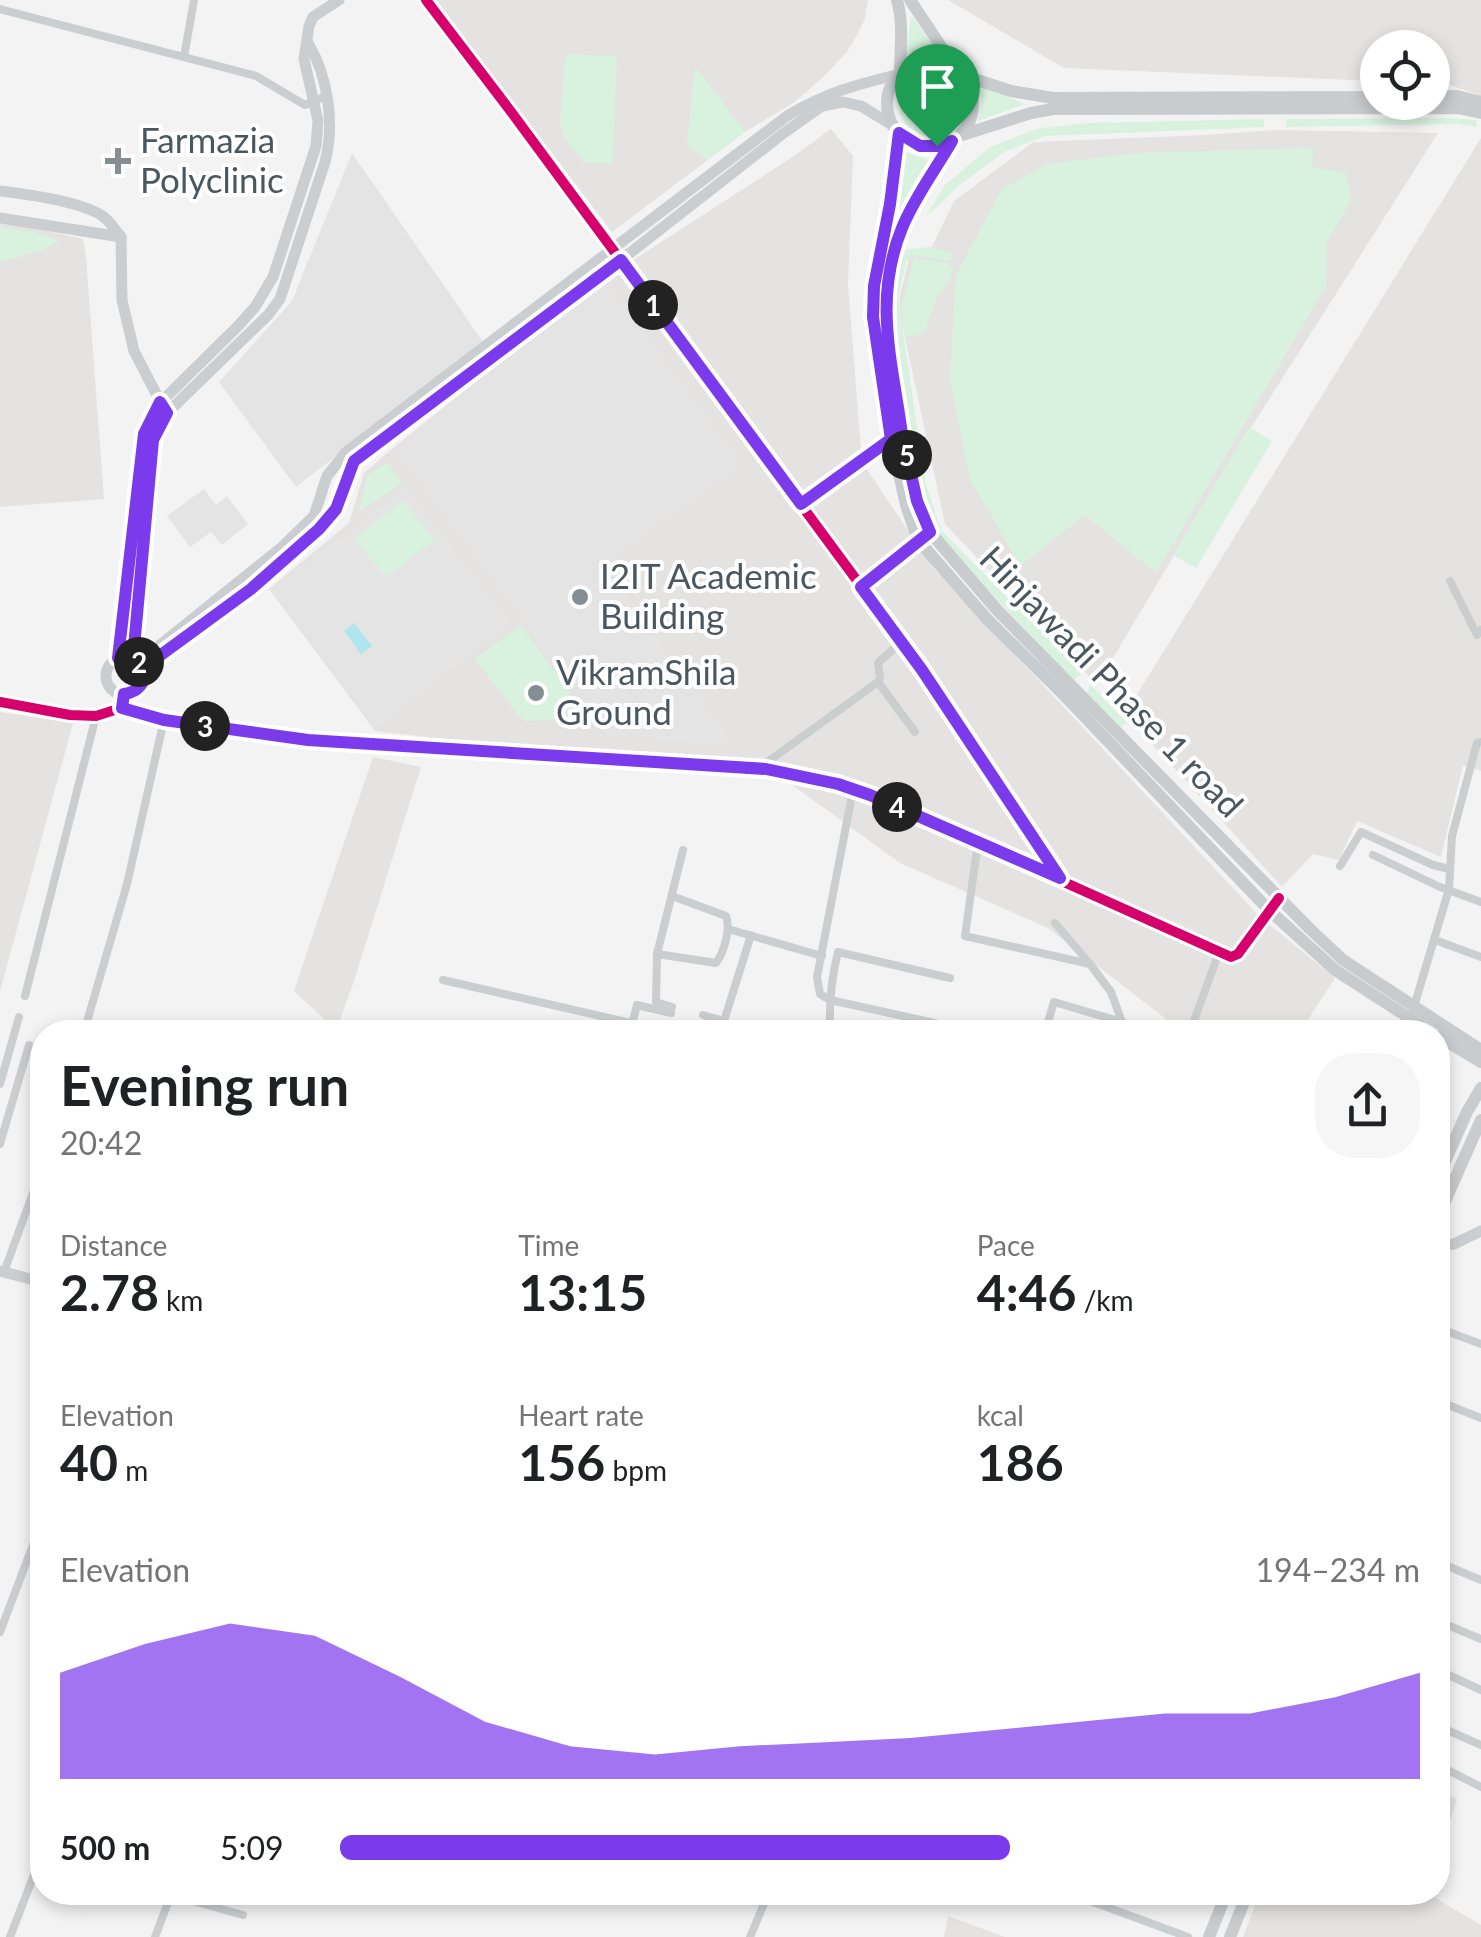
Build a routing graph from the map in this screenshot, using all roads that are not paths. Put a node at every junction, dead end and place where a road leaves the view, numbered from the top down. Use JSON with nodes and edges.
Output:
{"nodes":[{"id":1,"x":194,"y":0,"type":"edge"},
{"id":2,"x":339,"y":0,"type":"edge"},
{"id":3,"x":426,"y":0,"type":"edge"},
{"id":4,"x":897,"y":0,"type":"edge"},
{"id":5,"x":910,"y":0,"type":"edge"},
{"id":6,"x":0,"y":9,"type":"edge"},
{"id":7,"x":184,"y":57,"type":"junction"},
{"id":8,"x":959,"y":72,"type":"junction"},
{"id":9,"x":900,"y":74,"type":"junction"},
{"id":10,"x":1450,"y":96,"type":"edge"},
{"id":11,"x":1360,"y":97,"type":"edge"},
{"id":12,"x":320,"y":99,"type":"junction"},
{"id":13,"x":1481,"y":102,"type":"edge"},
{"id":14,"x":1481,"y":113,"type":"edge"},
{"id":15,"x":896,"y":130,"type":"junction"},
{"id":16,"x":956,"y":138,"type":"junction"},
{"id":17,"x":0,"y":192,"type":"edge"},
{"id":18,"x":0,"y":218,"type":"edge"},
{"id":19,"x":121,"y":237,"type":"junction"},
{"id":20,"x":617,"y":255,"type":"junction"},
{"id":21,"x":164,"y":407,"type":"junction"},
{"id":22,"x":896,"y":436,"type":"junction"},
{"id":23,"x":801,"y":504,"type":"junction"},
{"id":24,"x":924,"y":536,"type":"junction"},
{"id":25,"x":1450,"y":581,"type":"dead end"},
{"id":26,"x":861,"y":587,"type":"junction"},
{"id":27,"x":1481,"y":630,"type":"edge"},
{"id":28,"x":902,"y":642,"type":"junction"},
{"id":29,"x":118,"y":658,"type":"junction"},
{"id":30,"x":138,"y":663,"type":"junction"},
{"id":31,"x":878,"y":682,"type":"junction"},
{"id":32,"x":123,"y":701,"type":"junction"},
{"id":33,"x":0,"y":702,"type":"edge"},
{"id":34,"x":96,"y":716,"type":"junction"},
{"id":35,"x":164,"y":720,"type":"junction"},
{"id":36,"x":916,"y":732,"type":"dead end"},
{"id":37,"x":1481,"y":742,"type":"edge"},
{"id":38,"x":759,"y":768,"type":"junction"},
{"id":39,"x":1469,"y":772,"type":"junction"},
{"id":40,"x":1481,"y":777,"type":"edge"},
{"id":41,"x":853,"y":790,"type":"junction"},
{"id":42,"x":978,"y":842,"type":"junction"},
{"id":43,"x":683,"y":850,"type":"dead end"},
{"id":44,"x":1374,"y":856,"type":"dead end"},
{"id":45,"x":1340,"y":866,"type":"dead end"},
{"id":46,"x":1449,"y":869,"type":"junction"},
{"id":47,"x":1060,"y":878,"type":"junction"},
{"id":48,"x":1449,"y":890,"type":"junction"},
{"id":49,"x":672,"y":896,"type":"junction"},
{"id":50,"x":1278,"y":898,"type":"junction"},
{"id":51,"x":1481,"y":902,"type":"edge"},
{"id":52,"x":1269,"y":910,"type":"junction"},
{"id":53,"x":1054,"y":924,"type":"dead end"},
{"id":54,"x":728,"y":929,"type":"junction"},
{"id":55,"x":751,"y":935,"type":"junction"},
{"id":56,"x":1434,"y":940,"type":"junction"},
{"id":57,"x":1219,"y":952,"type":"junction"},
{"id":58,"x":657,"y":954,"type":"junction"},
{"id":59,"x":822,"y":956,"type":"junction"},
{"id":60,"x":1481,"y":957,"type":"edge"},
{"id":61,"x":1090,"y":964,"type":"junction"},
{"id":62,"x":819,"y":968,"type":"junction"},
{"id":63,"x":832,"y":974,"type":"junction"},
{"id":64,"x":950,"y":978,"type":"dead end"},
{"id":65,"x":443,"y":980,"type":"dead end"},
{"id":66,"x":25,"y":996,"type":"dead end"},
{"id":67,"x":830,"y":1000,"type":"junction"},
{"id":68,"x":1416,"y":1005,"type":"junction"},
{"id":69,"x":703,"y":1015,"type":"dead end"},
{"id":70,"x":19,"y":1017,"type":"dead end"},
{"id":71,"x":87,"y":1020,"type":"edge"},
{"id":72,"x":599,"y":1020,"type":"edge"},
{"id":73,"x":632,"y":1020,"type":"edge"},
{"id":74,"x":720,"y":1020,"type":"edge"},
{"id":75,"x":724,"y":1020,"type":"edge"},
{"id":76,"x":830,"y":1020,"type":"edge"},
{"id":77,"x":921,"y":1020,"type":"edge"},
{"id":78,"x":1048,"y":1020,"type":"edge"},
{"id":79,"x":1115,"y":1020,"type":"edge"},
{"id":80,"x":1121,"y":1020,"type":"edge"},
{"id":81,"x":1194,"y":1020,"type":"edge"},
{"id":82,"x":1408,"y":1020,"type":"joint"},
{"id":83,"x":1438,"y":1020,"type":"edge"},
{"id":84,"x":1450,"y":1029,"type":"edge"},
{"id":85,"x":1450,"y":1043,"type":"edge"},
{"id":86,"x":29,"y":1045,"type":"dead end"},
{"id":87,"x":1481,"y":1050,"type":"edge"},
{"id":88,"x":1481,"y":1062,"type":"edge"},
{"id":89,"x":0,"y":1084,"type":"edge"},
{"id":90,"x":1481,"y":1088,"type":"edge"},
{"id":91,"x":1481,"y":1120,"type":"edge"},
{"id":92,"x":0,"y":1144,"type":"edge"},
{"id":93,"x":1450,"y":1150,"type":"edge"},
{"id":94,"x":1450,"y":1190,"type":"edge"},
{"id":95,"x":30,"y":1199,"type":"edge"},
{"id":96,"x":1481,"y":1232,"type":"edge"},
{"id":97,"x":1450,"y":1244,"type":"edge"},
{"id":98,"x":2,"y":1272,"type":"edge"},
{"id":99,"x":30,"y":1279,"type":"edge"},
{"id":100,"x":1450,"y":1332,"type":"edge"},
{"id":101,"x":1481,"y":1344,"type":"edge"},
{"id":102,"x":1450,"y":1406,"type":"edge"},
{"id":103,"x":1481,"y":1418,"type":"edge"},
{"id":104,"x":30,"y":1553,"type":"edge"},
{"id":105,"x":1450,"y":1567,"type":"edge"},
{"id":106,"x":1481,"y":1580,"type":"edge"},
{"id":107,"x":1450,"y":1626,"type":"edge"},
{"id":108,"x":0,"y":1632,"type":"edge"},
{"id":109,"x":1481,"y":1639,"type":"edge"},
{"id":110,"x":1450,"y":1676,"type":"edge"},
{"id":111,"x":1481,"y":1690,"type":"edge"},
{"id":112,"x":1450,"y":1731,"type":"edge"},
{"id":113,"x":1481,"y":1745,"type":"edge"},
{"id":114,"x":1450,"y":1772,"type":"edge"},
{"id":115,"x":1481,"y":1787,"type":"edge"},
{"id":116,"x":30,"y":1885,"type":"edge"},
{"id":117,"x":167,"y":1905,"type":"edge"},
{"id":118,"x":209,"y":1905,"type":"edge"},
{"id":119,"x":764,"y":1905,"type":"edge"},
{"id":120,"x":1101,"y":1905,"type":"edge"},
{"id":121,"x":1222,"y":1905,"type":"edge"},
{"id":122,"x":1243,"y":1905,"type":"edge"},
{"id":123,"x":243,"y":1915,"type":"dead end"},
{"id":124,"x":10,"y":1937,"type":"edge"},
{"id":125,"x":154,"y":1937,"type":"edge"},
{"id":126,"x":750,"y":1937,"type":"edge"},
{"id":127,"x":1188,"y":1937,"type":"edge"},
{"id":128,"x":1208,"y":1937,"type":"edge"},
{"id":129,"x":1230,"y":1937,"type":"edge"}],
"edges":[{"from":1,"to":7,"type":"street"},
{"from":2,"to":12,"type":"street"},
{"from":3,"to":20,"type":"street"},
{"from":4,"to":9,"type":"main road"},
{"from":5,"to":8,"type":"main road"},
{"from":6,"to":7,"type":"street"},
{"from":7,"to":12,"type":"street"},
{"from":8,"to":9,"type":"main road"},
{"from":8,"to":11,"type":"main road"},
{"from":8,"to":16,"type":"main road"},
{"from":9,"to":15,"type":"main road"},
{"from":9,"to":20,"type":"street"},
{"from":10,"to":13,"type":"main road"},
{"from":12,"to":21,"type":"street"},
{"from":14,"to":16,"type":"main road"},
{"from":15,"to":16,"type":"main road"},
{"from":15,"to":20,"type":"street"},
{"from":15,"to":22,"type":"main road","name":"Hinjawadi Phase 1 road"},
{"from":16,"to":22,"type":"main road","name":"Hinjawadi Phase 1 road"},
{"from":17,"to":19,"type":"street"},
{"from":18,"to":19,"type":"street"},
{"from":19,"to":21,"type":"street"},
{"from":20,"to":23,"type":"street"},
{"from":20,"to":30,"type":"street"},
{"from":20,"to":30,"type":"street"},
{"from":21,"to":29,"type":"street"},
{"from":21,"to":30,"type":"street"},
{"from":22,"to":23,"type":"street"},
{"from":22,"to":24,"type":"main road","name":"Hinjawadi Phase 1 road"},
{"from":23,"to":26,"type":"street"},
{"from":24,"to":26,"type":"street"},
{"from":24,"to":50,"type":"main road","name":"Hinjawadi Phase 1 road"},
{"from":24,"to":52,"type":"main road","name":"Hinjawadi Phase 1 road"},
{"from":25,"to":27,"type":"street"},
{"from":26,"to":28,"type":"street"},
{"from":28,"to":31,"type":"street"},
{"from":28,"to":47,"type":"street"},
{"from":29,"to":30,"type":"street"},
{"from":29,"to":32,"type":"street"},
{"from":30,"to":32,"type":"street"},
{"from":31,"to":36,"type":"street"},
{"from":31,"to":38,"type":"street"},
{"from":32,"to":34,"type":"street"},
{"from":32,"to":35,"type":"street"},
{"from":33,"to":34,"type":"street"},
{"from":34,"to":66,"type":"street"},
{"from":35,"to":38,"type":"street"},
{"from":35,"to":71,"type":"street"},
{"from":37,"to":39,"type":"street"},
{"from":38,"to":41,"type":"street"},
{"from":39,"to":40,"type":"street"},
{"from":39,"to":46,"type":"street"},
{"from":41,"to":42,"type":"street"},
{"from":41,"to":59,"type":"street"},
{"from":42,"to":47,"type":"street"},
{"from":42,"to":61,"type":"street"},
{"from":43,"to":49,"type":"street"},
{"from":44,"to":48,"type":"street"},
{"from":45,"to":46,"type":"street"},
{"from":46,"to":48,"type":"street"},
{"from":47,"to":57,"type":"street"},
{"from":48,"to":51,"type":"street"},
{"from":48,"to":56,"type":"street"},
{"from":49,"to":54,"type":"street"},
{"from":49,"to":58,"type":"street"},
{"from":50,"to":52,"type":"street"},
{"from":50,"to":68,"type":"main road","name":"Hinjawadi Phase 1 road"},
{"from":52,"to":57,"type":"street"},
{"from":52,"to":82,"type":"main road","name":"Hinjawadi Phase 1 road"},
{"from":53,"to":61,"type":"street"},
{"from":54,"to":55,"type":"street"},
{"from":54,"to":58,"type":"street"},
{"from":55,"to":59,"type":"street"},
{"from":55,"to":75,"type":"street"},
{"from":56,"to":60,"type":"street"},
{"from":56,"to":68,"type":"street"},
{"from":57,"to":81,"type":"street"},
{"from":58,"to":73,"type":"street"},
{"from":59,"to":62,"type":"street"},
{"from":61,"to":80,"type":"street"},
{"from":62,"to":63,"type":"street"},
{"from":62,"to":67,"type":"street"},
{"from":63,"to":64,"type":"street"},
{"from":63,"to":67,"type":"street"},
{"from":65,"to":72,"type":"street"},
{"from":67,"to":76,"type":"street"},
{"from":67,"to":77,"type":"street"},
{"from":68,"to":82,"type":"street"},
{"from":68,"to":83,"type":"main road","name":"Hinjawadi Phase 1 road"},
{"from":69,"to":74,"type":"street"},
{"from":70,"to":89,"type":"street"},
{"from":78,"to":79,"type":"street"},
{"from":84,"to":87,"type":"main road","name":"Hinjawadi Phase 1 road"},
{"from":85,"to":88,"type":"main road"},
{"from":86,"to":92,"type":"street"},
{"from":90,"to":93,"type":"main road"},
{"from":91,"to":94,"type":"main road"},
{"from":95,"to":98,"type":"street"},
{"from":96,"to":97,"type":"street"},
{"from":98,"to":99,"type":"street"},
{"from":100,"to":101,"type":"street"},
{"from":102,"to":103,"type":"street"},
{"from":104,"to":108,"type":"street"},
{"from":105,"to":106,"type":"street"},
{"from":107,"to":109,"type":"street"},
{"from":110,"to":111,"type":"street"},
{"from":112,"to":113,"type":"street"},
{"from":114,"to":115,"type":"street"},
{"from":116,"to":124,"type":"street"},
{"from":117,"to":125,"type":"street"},
{"from":118,"to":123,"type":"street"},
{"from":119,"to":126,"type":"street"},
{"from":120,"to":127,"type":"street"},
{"from":121,"to":128,"type":"main road"},
{"from":122,"to":129,"type":"main road"}]}
